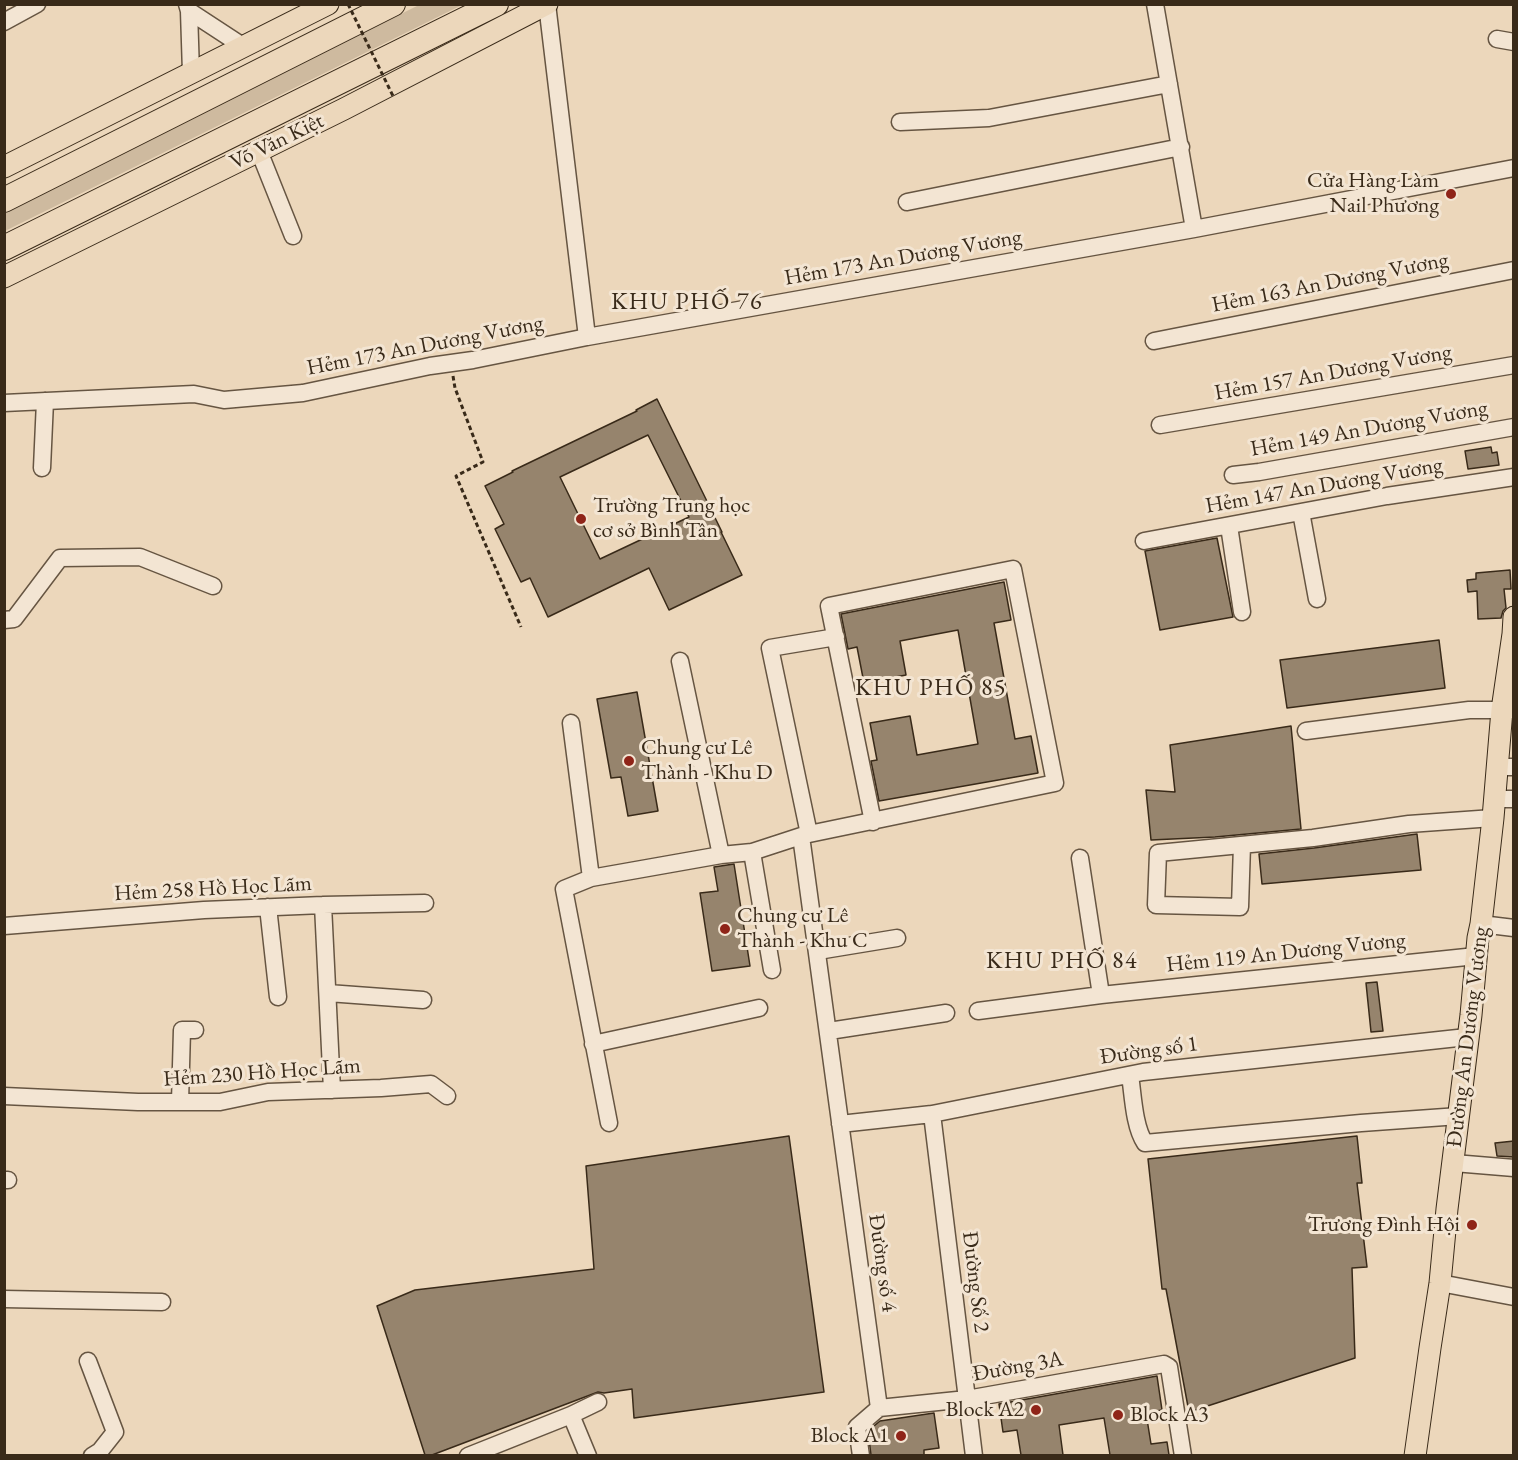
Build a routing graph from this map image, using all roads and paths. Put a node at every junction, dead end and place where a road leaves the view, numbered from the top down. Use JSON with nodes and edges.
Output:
{"nodes":[{"id":1,"x":328,"y":4,"type":"edge"},
{"id":2,"x":348,"y":4,"type":"edge"},
{"id":3,"x":393,"y":4,"type":"edge"},
{"id":4,"x":496,"y":4,"type":"edge"},
{"id":5,"x":547,"y":4,"type":"edge"},
{"id":6,"x":1155,"y":4,"type":"edge"},
{"id":7,"x":34,"y":5,"type":"edge"},
{"id":8,"x":188,"y":8,"type":"edge"},
{"id":9,"x":4,"y":22,"type":"edge"},
{"id":10,"x":244,"y":47,"type":"junction"},
{"id":11,"x":191,"y":72,"type":"junction"},
{"id":12,"x":1170,"y":84,"type":"junction"},
{"id":13,"x":393,"y":96,"type":"dead end"},
{"id":14,"x":900,"y":122,"type":"dead end"},
{"id":15,"x":1181,"y":147,"type":"junction"},
{"id":16,"x":259,"y":151,"type":"junction"},
{"id":17,"x":4,"y":167,"type":"edge"},
{"id":18,"x":1514,"y":168,"type":"edge"},
{"id":19,"x":4,"y":200,"type":"edge"},
{"id":20,"x":907,"y":202,"type":"dead end"},
{"id":21,"x":1194,"y":229,"type":"junction"},
{"id":22,"x":293,"y":236,"type":"dead end"},
{"id":23,"x":4,"y":248,"type":"edge"},
{"id":24,"x":1514,"y":270,"type":"edge"},
{"id":25,"x":4,"y":276,"type":"edge"},
{"id":26,"x":587,"y":337,"type":"junction"},
{"id":27,"x":1154,"y":341,"type":"dead end"},
{"id":28,"x":451,"y":363,"type":"junction"},
{"id":29,"x":1514,"y":365,"type":"edge"},
{"id":30,"x":45,"y":401,"type":"junction"},
{"id":31,"x":4,"y":403,"type":"edge"},
{"id":32,"x":1160,"y":425,"type":"dead end"},
{"id":33,"x":1514,"y":427,"type":"edge"},
{"id":34,"x":42,"y":468,"type":"dead end"},
{"id":35,"x":1233,"y":475,"type":"dead end"},
{"id":36,"x":1514,"y":477,"type":"edge"},
{"id":37,"x":1301,"y":512,"type":"junction"},
{"id":38,"x":1228,"y":526,"type":"junction"},
{"id":39,"x":1144,"y":541,"type":"dead end"},
{"id":40,"x":213,"y":586,"type":"dead end"},
{"id":41,"x":1317,"y":599,"type":"dead end"},
{"id":42,"x":1242,"y":612,"type":"dead end"},
{"id":43,"x":4,"y":620,"type":"edge"},
{"id":44,"x":520,"y":627,"type":"dead end"},
{"id":45,"x":1513,"y":629,"type":"edge"},
{"id":46,"x":836,"y":636,"type":"junction"},
{"id":47,"x":680,"y":662,"type":"dead end"},
{"id":48,"x":1508,"y":701,"type":"edge"},
{"id":49,"x":571,"y":723,"type":"dead end"},
{"id":50,"x":1306,"y":731,"type":"dead end"},
{"id":51,"x":1505,"y":767,"type":"edge"},
{"id":52,"x":1501,"y":805,"type":"edge"},
{"id":53,"x":873,"y":822,"type":"junction"},
{"id":54,"x":805,"y":835,"type":"junction"},
{"id":55,"x":1242,"y":845,"type":"junction"},
{"id":56,"x":752,"y":852,"type":"junction"},
{"id":57,"x":721,"y":855,"type":"junction"},
{"id":58,"x":1080,"y":858,"type":"dead end"},
{"id":59,"x":591,"y":878,"type":"junction"},
{"id":60,"x":425,"y":903,"type":"dead end"},
{"id":61,"x":323,"y":905,"type":"junction"},
{"id":62,"x":268,"y":907,"type":"junction"},
{"id":63,"x":1481,"y":924,"type":"junction"},
{"id":64,"x":4,"y":926,"type":"edge"},
{"id":65,"x":1514,"y":928,"type":"edge"},
{"id":66,"x":897,"y":938,"type":"dead end"},
{"id":67,"x":818,"y":951,"type":"junction"},
{"id":68,"x":1476,"y":956,"type":"junction"},
{"id":69,"x":772,"y":970,"type":"dead end"},
{"id":70,"x":328,"y":993,"type":"junction"},
{"id":71,"x":1101,"y":995,"type":"junction"},
{"id":72,"x":278,"y":997,"type":"dead end"},
{"id":73,"x":423,"y":1000,"type":"dead end"},
{"id":74,"x":759,"y":1008,"type":"dead end"},
{"id":75,"x":978,"y":1011,"type":"dead end"},
{"id":76,"x":946,"y":1013,"type":"dead end"},
{"id":77,"x":195,"y":1030,"type":"dead end"},
{"id":78,"x":829,"y":1031,"type":"junction"},
{"id":79,"x":1467,"y":1037,"type":"junction"},
{"id":80,"x":593,"y":1044,"type":"junction"},
{"id":81,"x":1130,"y":1075,"type":"junction"},
{"id":82,"x":332,"y":1090,"type":"junction"},
{"id":83,"x":4,"y":1096,"type":"edge"},
{"id":84,"x":447,"y":1096,"type":"dead end"},
{"id":85,"x":180,"y":1102,"type":"junction"},
{"id":86,"x":932,"y":1114,"type":"junction"},
{"id":87,"x":1459,"y":1116,"type":"junction"},
{"id":88,"x":609,"y":1123,"type":"dead end"},
{"id":89,"x":840,"y":1124,"type":"junction"},
{"id":90,"x":1454,"y":1163,"type":"junction"},
{"id":91,"x":1514,"y":1168,"type":"edge"},
{"id":92,"x":1440,"y":1283,"type":"junction"},
{"id":93,"x":1514,"y":1297,"type":"edge"},
{"id":94,"x":4,"y":1299,"type":"edge"},
{"id":95,"x":162,"y":1302,"type":"dead end"},
{"id":96,"x":88,"y":1361,"type":"dead end"},
{"id":97,"x":967,"y":1399,"type":"junction"},
{"id":98,"x":598,"y":1402,"type":"dead end"},
{"id":99,"x":879,"y":1408,"type":"junction"},
{"id":100,"x":571,"y":1415,"type":"junction"},
{"id":101,"x":92,"y":1455,"type":"edge"},
{"id":102,"x":468,"y":1455,"type":"edge"},
{"id":103,"x":588,"y":1455,"type":"edge"},
{"id":104,"x":861,"y":1455,"type":"edge"},
{"id":105,"x":974,"y":1455,"type":"edge"},
{"id":106,"x":1183,"y":1455,"type":"edge"},
{"id":107,"x":1415,"y":1455,"type":"edge"}],
"edges":[{"from":1,"to":10,"type":"main road"},
{"from":2,"to":13,"type":"path","bridge":true},
{"from":3,"to":19,"type":"highway"},
{"from":4,"to":23,"type":"highway","name":"Võ Văn Kiệt"},
{"from":5,"to":16,"type":"main road","name":"Võ Văn Kiệt"},
{"from":5,"to":26,"type":"street"},
{"from":6,"to":12,"type":"street"},
{"from":7,"to":9,"type":"street"},
{"from":8,"to":10,"type":"street"},
{"from":8,"to":11,"type":"street"},
{"from":10,"to":11,"type":"main road"},
{"from":11,"to":17,"type":"main road"},
{"from":12,"to":14,"type":"street"},
{"from":12,"to":15,"type":"street"},
{"from":15,"to":20,"type":"street"},
{"from":15,"to":21,"type":"street"},
{"from":16,"to":22,"type":"street"},
{"from":16,"to":25,"type":"main road","name":"Võ Văn Kiệt"},
{"from":18,"to":21,"type":"street","name":"Hẻm 173 An Dương Vương"},
{"from":21,"to":26,"type":"street","name":"Hẻm 173 An Dương Vương"},
{"from":24,"to":27,"type":"street","name":"Hẻm 163 An Dương Vương"},
{"from":26,"to":28,"type":"street","name":"Hẻm 173 An Dương Vương"},
{"from":28,"to":30,"type":"street","name":"Hẻm 173 An Dương Vương"},
{"from":28,"to":44,"type":"path"},
{"from":29,"to":32,"type":"street","name":"Hẻm 157 An Dương Vương"},
{"from":30,"to":31,"type":"street","name":"Hẻm 173 An Dương Vương"},
{"from":30,"to":34,"type":"street"},
{"from":33,"to":35,"type":"street","name":"Hẻm 149 An Dương Vương"},
{"from":36,"to":37,"type":"street","name":"Hẻm 147 An Dương Vương"},
{"from":37,"to":38,"type":"street","name":"Hẻm 147 An Dương Vương"},
{"from":37,"to":41,"type":"street"},
{"from":38,"to":39,"type":"street","name":"Hẻm 147 An Dương Vương"},
{"from":38,"to":42,"type":"street"},
{"from":40,"to":43,"type":"street"},
{"from":45,"to":48,"type":"main road","name":"Đường An Dương Vương"},
{"from":46,"to":53,"type":"street"},
{"from":46,"to":53,"type":"street"},
{"from":46,"to":54,"type":"street","name":"Đường số 4"},
{"from":47,"to":57,"type":"street"},
{"from":48,"to":50,"type":"street"},
{"from":48,"to":51,"type":"main road","name":"Đường An Dương Vương"},
{"from":49,"to":59,"type":"street"},
{"from":51,"to":52,"type":"main road","name":"Đường An Dương Vương"},
{"from":52,"to":55,"type":"street"},
{"from":52,"to":63,"type":"main road","name":"Đường An Dương Vương"},
{"from":53,"to":54,"type":"street"},
{"from":54,"to":56,"type":"street"},
{"from":54,"to":67,"type":"street","name":"Đường số 4"},
{"from":55,"to":55,"type":"street"},
{"from":56,"to":57,"type":"street"},
{"from":56,"to":69,"type":"street"},
{"from":57,"to":59,"type":"street"},
{"from":58,"to":71,"type":"street"},
{"from":59,"to":80,"type":"street"},
{"from":60,"to":61,"type":"street","name":"Hẻm 258 Hồ Học Lãm"},
{"from":61,"to":62,"type":"street","name":"Hẻm 258 Hồ Học Lãm"},
{"from":61,"to":70,"type":"street"},
{"from":62,"to":64,"type":"street","name":"Hẻm 258 Hồ Học Lãm"},
{"from":62,"to":72,"type":"street"},
{"from":63,"to":65,"type":"street"},
{"from":63,"to":68,"type":"main road","name":"Đường An Dương Vương"},
{"from":66,"to":67,"type":"street"},
{"from":67,"to":78,"type":"street","name":"Đường số 4"},
{"from":68,"to":71,"type":"street","name":"Hẻm 119 An Dương Vương"},
{"from":68,"to":79,"type":"main road","name":"Đường An Dương Vương"},
{"from":70,"to":73,"type":"street"},
{"from":70,"to":82,"type":"street"},
{"from":71,"to":75,"type":"street","name":"Hẻm 119 An Dương Vương"},
{"from":74,"to":80,"type":"street"},
{"from":76,"to":78,"type":"street"},
{"from":77,"to":85,"type":"street"},
{"from":78,"to":89,"type":"street","name":"Đường số 4"},
{"from":79,"to":81,"type":"street","name":"Đường số 1"},
{"from":79,"to":87,"type":"main road","name":"Đường An Dương Vương"},
{"from":80,"to":88,"type":"street"},
{"from":81,"to":86,"type":"street","name":"Đường số 1"},
{"from":81,"to":87,"type":"street"},
{"from":82,"to":84,"type":"street","name":"Hẻm 230 Hồ Học Lãm"},
{"from":82,"to":85,"type":"street","name":"Hẻm 230 Hồ Học Lãm"},
{"from":83,"to":85,"type":"street","name":"Hẻm 230 Hồ Học Lãm"},
{"from":86,"to":89,"type":"street","name":"Đường số 1"},
{"from":86,"to":97,"type":"street","name":"Đường Số 2"},
{"from":87,"to":90,"type":"main road","name":"Đường An Dương Vương"},
{"from":89,"to":99,"type":"street","name":"Đường số 4"},
{"from":90,"to":91,"type":"street"},
{"from":90,"to":92,"type":"main road","name":"Đường An Dương Vương"},
{"from":92,"to":93,"type":"street"},
{"from":92,"to":107,"type":"main road","name":"Đường An Dương Vương"},
{"from":94,"to":95,"type":"street"},
{"from":96,"to":101,"type":"street"},
{"from":97,"to":99,"type":"street","name":"Đường 3A"},
{"from":97,"to":105,"type":"street","name":"Đường Số 2"},
{"from":97,"to":106,"type":"street","name":"Đường 3A"},
{"from":98,"to":100,"type":"street"},
{"from":99,"to":104,"type":"street"},
{"from":100,"to":102,"type":"street"},
{"from":100,"to":103,"type":"street"}]}
